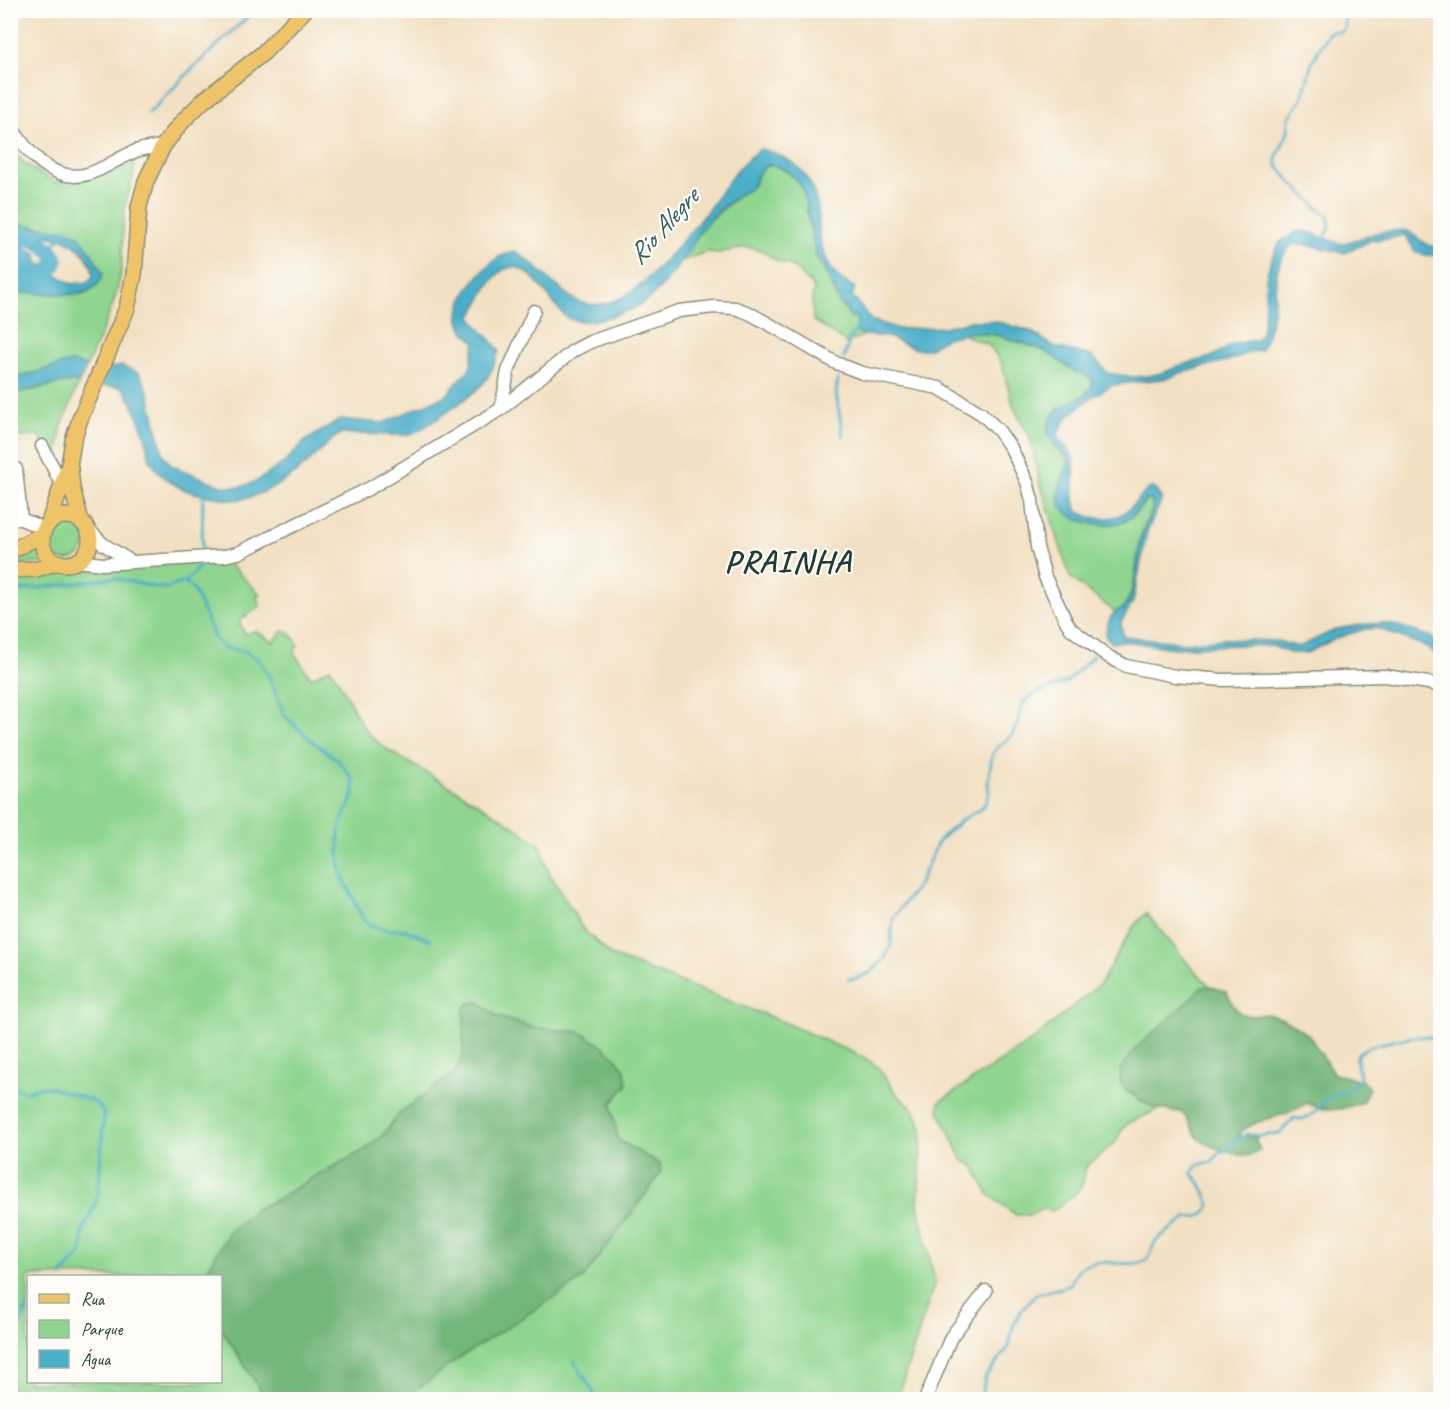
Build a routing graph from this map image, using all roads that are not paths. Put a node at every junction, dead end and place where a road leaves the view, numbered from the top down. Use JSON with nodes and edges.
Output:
{"nodes":[{"id":1,"x":305,"y":10,"type":"edge"},
{"id":2,"x":10,"y":125,"type":"edge"},
{"id":3,"x":163,"y":146,"type":"junction"},
{"id":4,"x":534,"y":311,"type":"dead end"},
{"id":5,"x":501,"y":409,"type":"junction"},
{"id":6,"x":42,"y":446,"type":"dead end"},
{"id":7,"x":13,"y":465,"type":"edge"},
{"id":8,"x":69,"y":465,"type":"junction"},
{"id":9,"x":62,"y":485,"type":"junction"},
{"id":10,"x":16,"y":518,"type":"edge"},
{"id":11,"x":85,"y":525,"type":"junction"},
{"id":12,"x":46,"y":528,"type":"junction"},
{"id":13,"x":10,"y":552,"type":"edge"},
{"id":14,"x":77,"y":561,"type":"junction"},
{"id":15,"x":58,"y":562,"type":"junction"},
{"id":16,"x":132,"y":562,"type":"junction"},
{"id":17,"x":10,"y":570,"type":"edge"},
{"id":18,"x":1440,"y":685,"type":"edge"},
{"id":19,"x":986,"y":1291,"type":"dead end"},
{"id":20,"x":925,"y":1400,"type":"edge"}],
"edges":[{"from":1,"to":3,"type":"main road"},
{"from":2,"to":3,"type":"street"},
{"from":3,"to":8,"type":"main road"},
{"from":4,"to":5,"type":"street"},
{"from":5,"to":16,"type":"street"},
{"from":5,"to":18,"type":"street"},
{"from":6,"to":9,"type":"street"},
{"from":7,"to":10,"type":"street"},
{"from":8,"to":9,"type":"main road"},
{"from":8,"to":11,"type":"main road"},
{"from":9,"to":12,"type":"main road"},
{"from":10,"to":12,"type":"street"},
{"from":11,"to":12,"type":"main road"},
{"from":11,"to":14,"type":"main road"},
{"from":11,"to":16,"type":"street"},
{"from":12,"to":13,"type":"main road"},
{"from":12,"to":15,"type":"main road"},
{"from":14,"to":15,"type":"main road"},
{"from":14,"to":16,"type":"street"},
{"from":15,"to":17,"type":"main road"},
{"from":19,"to":20,"type":"street"}]}
